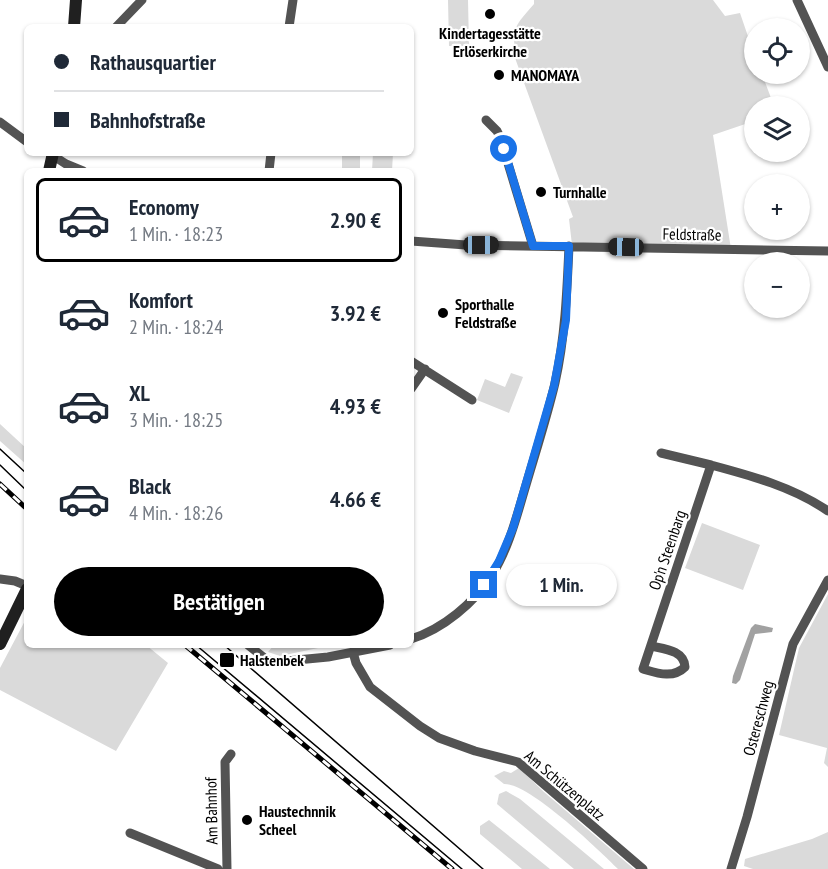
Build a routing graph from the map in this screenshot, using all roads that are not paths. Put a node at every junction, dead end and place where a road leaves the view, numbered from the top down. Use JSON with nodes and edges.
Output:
{"nodes":[{"id":1,"x":76,"y":0,"type":"edge"},
{"id":2,"x":142,"y":0,"type":"edge"},
{"id":3,"x":293,"y":0,"type":"edge"},
{"id":4,"x":797,"y":0,"type":"edge"},
{"id":5,"x":74,"y":24,"type":"edge"},
{"id":6,"x":119,"y":24,"type":"edge"},
{"id":7,"x":289,"y":24,"type":"edge"},
{"id":8,"x":828,"y":67,"type":"edge"},
{"id":9,"x":486,"y":120,"type":"dead end"},
{"id":10,"x":0,"y":122,"type":"edge"},
{"id":11,"x":24,"y":140,"type":"edge"},
{"id":12,"x":54,"y":156,"type":"edge"},
{"id":13,"x":77,"y":168,"type":"edge"},
{"id":14,"x":414,"y":241,"type":"edge"},
{"id":15,"x":533,"y":246,"type":"junction"},
{"id":16,"x":569,"y":246,"type":"junction"},
{"id":17,"x":828,"y":250,"type":"edge"},
{"id":18,"x":414,"y":363,"type":"edge"},
{"id":19,"x":425,"y":369,"type":"junction"},
{"id":20,"x":414,"y":385,"type":"edge"},
{"id":21,"x":472,"y":400,"type":"dead end"},
{"id":22,"x":661,"y":453,"type":"dead end"},
{"id":23,"x":711,"y":465,"type":"junction"},
{"id":24,"x":828,"y":511,"type":"edge"},
{"id":25,"x":0,"y":579,"type":"edge"},
{"id":26,"x":828,"y":580,"type":"edge"},
{"id":27,"x":24,"y":586,"type":"edge"},
{"id":28,"x":24,"y":594,"type":"edge"},
{"id":29,"x":414,"y":638,"type":"edge"},
{"id":30,"x":0,"y":644,"type":"edge"},
{"id":31,"x":651,"y":646,"type":"dead end"},
{"id":32,"x":252,"y":648,"type":"edge"},
{"id":33,"x":374,"y":648,"type":"edge"},
{"id":34,"x":353,"y":652,"type":"junction"},
{"id":35,"x":231,"y":754,"type":"dead end"},
{"id":36,"x":130,"y":832,"type":"dead end"},
{"id":37,"x":218,"y":869,"type":"edge"},
{"id":38,"x":227,"y":869,"type":"edge"},
{"id":39,"x":643,"y":869,"type":"edge"},
{"id":40,"x":731,"y":869,"type":"edge"}],
"edges":[{"from":1,"to":5,"type":"main road"},
{"from":2,"to":6,"type":"street"},
{"from":3,"to":7,"type":"street"},
{"from":4,"to":8,"type":"street"},
{"from":9,"to":15,"type":"street"},
{"from":10,"to":11,"type":"street"},
{"from":12,"to":13,"type":"street"},
{"from":14,"to":15,"type":"street","name":"Feldstraße"},
{"from":15,"to":16,"type":"street","name":"Feldstraße"},
{"from":16,"to":17,"type":"street","name":"Feldstraße"},
{"from":16,"to":29,"type":"street"},
{"from":18,"to":19,"type":"street"},
{"from":19,"to":20,"type":"street"},
{"from":19,"to":21,"type":"street"},
{"from":22,"to":23,"type":"street"},
{"from":23,"to":24,"type":"street"},
{"from":23,"to":31,"type":"street","name":"Op'n Steenbarg"},
{"from":25,"to":27,"type":"street"},
{"from":26,"to":40,"type":"street","name":"Ostereschweg"},
{"from":28,"to":30,"type":"main road"},
{"from":32,"to":34,"type":"street"},
{"from":33,"to":34,"type":"street"},
{"from":34,"to":39,"type":"street","name":"Am Schützenplatz"},
{"from":35,"to":38,"type":"street","name":"Am Bahnhof"},
{"from":36,"to":37,"type":"street","name":"Am Bahnhof"}]}
